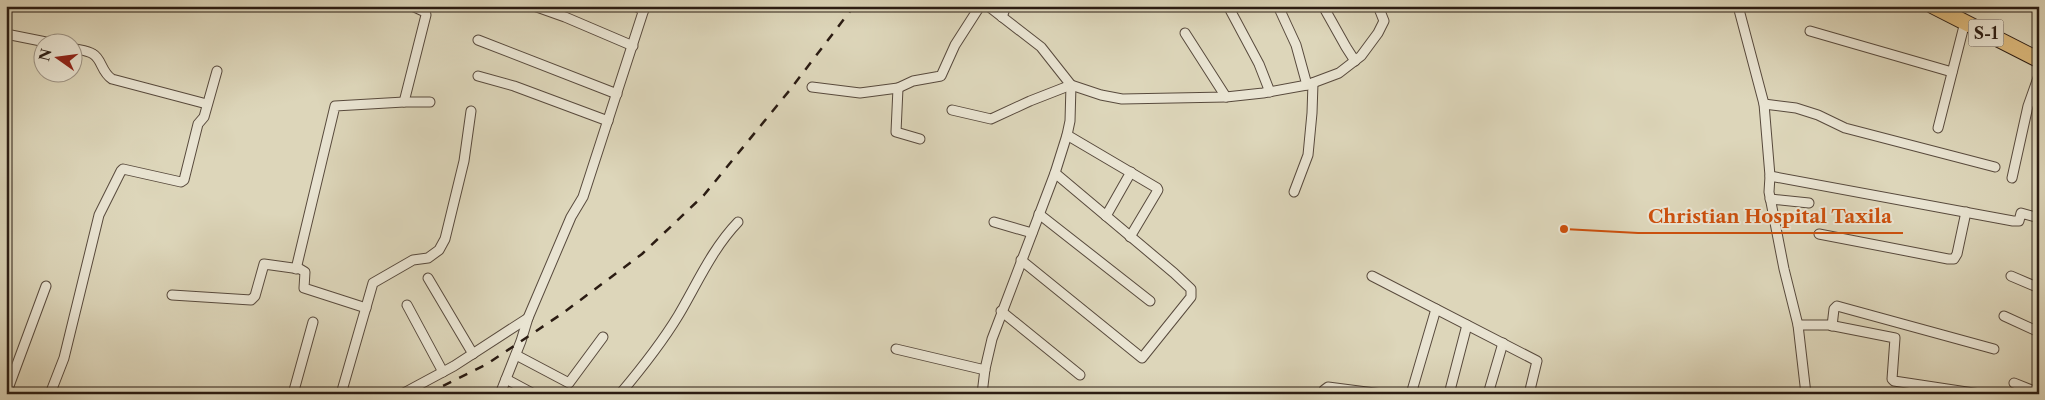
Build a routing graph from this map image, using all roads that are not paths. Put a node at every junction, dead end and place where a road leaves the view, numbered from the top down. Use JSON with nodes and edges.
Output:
{"nodes":[{"id":1,"x":412,"y":6,"type":"edge"},
{"id":2,"x":534,"y":6,"type":"edge"},
{"id":3,"x":634,"y":6,"type":"edge"},
{"id":4,"x":980,"y":6,"type":"edge"},
{"id":5,"x":988,"y":6,"type":"edge"},
{"id":6,"x":1006,"y":6,"type":"edge"},
{"id":7,"x":1228,"y":6,"type":"edge"},
{"id":8,"x":1278,"y":6,"type":"edge"},
{"id":9,"x":1324,"y":6,"type":"edge"},
{"id":10,"x":1378,"y":6,"type":"edge"},
{"id":11,"x":1738,"y":6,"type":"edge"},
{"id":12,"x":1933,"y":6,"type":"edge"},
{"id":13,"x":1954,"y":6,"type":"edge"},
{"id":14,"x":645,"y":8,"type":"edge"},
{"id":15,"x":1002,"y":17,"type":"junction"},
{"id":16,"x":1964,"y":22,"type":"junction"},
{"id":17,"x":1810,"y":31,"type":"dead end"},
{"id":18,"x":6,"y":34,"type":"edge"},
{"id":19,"x":1185,"y":34,"type":"dead end"},
{"id":20,"x":32,"y":39,"type":"edge"},
{"id":21,"x":478,"y":40,"type":"dead end"},
{"id":22,"x":633,"y":46,"type":"junction"},
{"id":23,"x":2039,"y":49,"type":"edge"},
{"id":24,"x":82,"y":50,"type":"edge"},
{"id":25,"x":2039,"y":60,"type":"edge"},
{"id":26,"x":1355,"y":61,"type":"junction"},
{"id":27,"x":217,"y":71,"type":"dead end"},
{"id":28,"x":1952,"y":72,"type":"junction"},
{"id":29,"x":2039,"y":75,"type":"edge"},
{"id":30,"x":478,"y":76,"type":"dead end"},
{"id":31,"x":1310,"y":84,"type":"junction"},
{"id":32,"x":1071,"y":85,"type":"junction"},
{"id":33,"x":812,"y":87,"type":"dead end"},
{"id":34,"x":898,"y":88,"type":"junction"},
{"id":35,"x":1270,"y":92,"type":"junction"},
{"id":36,"x":617,"y":94,"type":"junction"},
{"id":37,"x":1226,"y":97,"type":"junction"},
{"id":38,"x":404,"y":102,"type":"junction"},
{"id":39,"x":430,"y":102,"type":"dead end"},
{"id":40,"x":204,"y":103,"type":"dead end"},
{"id":41,"x":1764,"y":104,"type":"junction"},
{"id":42,"x":952,"y":110,"type":"dead end"},
{"id":43,"x":471,"y":111,"type":"dead end"},
{"id":44,"x":608,"y":121,"type":"junction"},
{"id":45,"x":1938,"y":128,"type":"dead end"},
{"id":46,"x":1067,"y":135,"type":"junction"},
{"id":47,"x":920,"y":139,"type":"dead end"},
{"id":48,"x":1995,"y":167,"type":"dead end"},
{"id":49,"x":1131,"y":172,"type":"junction"},
{"id":50,"x":1055,"y":173,"type":"junction"},
{"id":51,"x":1770,"y":176,"type":"junction"},
{"id":52,"x":2012,"y":178,"type":"dead end"},
{"id":53,"x":1294,"y":192,"type":"dead end"},
{"id":54,"x":1770,"y":199,"type":"junction"},
{"id":55,"x":1809,"y":203,"type":"dead end"},
{"id":56,"x":1966,"y":212,"type":"junction"},
{"id":57,"x":1039,"y":214,"type":"junction"},
{"id":58,"x":1106,"y":216,"type":"junction"},
{"id":59,"x":2039,"y":218,"type":"edge"},
{"id":60,"x":738,"y":222,"type":"dead end"},
{"id":61,"x":994,"y":222,"type":"dead end"},
{"id":62,"x":1032,"y":233,"type":"junction"},
{"id":63,"x":1819,"y":234,"type":"dead end"},
{"id":64,"x":1130,"y":236,"type":"junction"},
{"id":65,"x":1021,"y":260,"type":"junction"},
{"id":66,"x":296,"y":269,"type":"junction"},
{"id":67,"x":1372,"y":276,"type":"dead end"},
{"id":68,"x":2011,"y":276,"type":"dead end"},
{"id":69,"x":428,"y":278,"type":"dead end"},
{"id":70,"x":46,"y":286,"type":"dead end"},
{"id":71,"x":2039,"y":288,"type":"edge"},
{"id":72,"x":172,"y":295,"type":"dead end"},
{"id":73,"x":1150,"y":301,"type":"dead end"},
{"id":74,"x":407,"y":305,"type":"dead end"},
{"id":75,"x":366,"y":308,"type":"junction"},
{"id":76,"x":1436,"y":309,"type":"junction"},
{"id":77,"x":1001,"y":311,"type":"junction"},
{"id":78,"x":2004,"y":316,"type":"dead end"},
{"id":79,"x":528,"y":318,"type":"junction"},
{"id":80,"x":313,"y":322,"type":"dead end"},
{"id":81,"x":1467,"y":325,"type":"junction"},
{"id":82,"x":1798,"y":325,"type":"junction"},
{"id":83,"x":1832,"y":326,"type":"junction"},
{"id":84,"x":2039,"y":332,"type":"edge"},
{"id":85,"x":603,"y":336,"type":"dead end"},
{"id":86,"x":1503,"y":343,"type":"junction"},
{"id":87,"x":896,"y":349,"type":"dead end"},
{"id":88,"x":1994,"y":349,"type":"dead end"},
{"id":89,"x":473,"y":354,"type":"junction"},
{"id":90,"x":516,"y":355,"type":"junction"},
{"id":91,"x":985,"y":370,"type":"junction"},
{"id":92,"x":443,"y":372,"type":"junction"},
{"id":93,"x":1080,"y":375,"type":"dead end"},
{"id":94,"x":506,"y":379,"type":"junction"},
{"id":95,"x":2014,"y":383,"type":"dead end"},
{"id":96,"x":2039,"y":392,"type":"edge"},
{"id":97,"x":532,"y":393,"type":"edge"},
{"id":98,"x":1369,"y":393,"type":"edge"},
{"id":99,"x":6,"y":394,"type":"edge"},
{"id":100,"x":50,"y":394,"type":"edge"},
{"id":101,"x":293,"y":394,"type":"edge"},
{"id":102,"x":341,"y":394,"type":"edge"},
{"id":103,"x":402,"y":394,"type":"edge"},
{"id":104,"x":500,"y":394,"type":"edge"},
{"id":105,"x":620,"y":394,"type":"edge"},
{"id":106,"x":982,"y":394,"type":"edge"},
{"id":107,"x":1323,"y":394,"type":"edge"},
{"id":108,"x":1382,"y":394,"type":"edge"},
{"id":109,"x":1411,"y":394,"type":"edge"},
{"id":110,"x":1450,"y":394,"type":"edge"},
{"id":111,"x":1488,"y":394,"type":"edge"},
{"id":112,"x":1529,"y":394,"type":"edge"},
{"id":113,"x":1806,"y":394,"type":"edge"},
{"id":114,"x":1980,"y":394,"type":"edge"}],
"edges":[{"from":1,"to":38,"type":"street"},
{"from":2,"to":22,"type":"street"},
{"from":3,"to":14,"type":"street"},
{"from":4,"to":34,"type":"street"},
{"from":5,"to":15,"type":"street"},
{"from":6,"to":15,"type":"street"},
{"from":7,"to":35,"type":"street"},
{"from":8,"to":31,"type":"street"},
{"from":9,"to":26,"type":"street"},
{"from":10,"to":26,"type":"street"},
{"from":11,"to":41,"type":"street"},
{"from":12,"to":16,"type":"main road","number":"S-1"},
{"from":13,"to":23,"type":"main road","number":"S-1"},
{"from":14,"to":22,"type":"street"},
{"from":15,"to":32,"type":"street"},
{"from":16,"to":25,"type":"main road","number":"S-1"},
{"from":16,"to":28,"type":"street"},
{"from":17,"to":28,"type":"street"},
{"from":18,"to":20,"type":"street"},
{"from":19,"to":37,"type":"street"},
{"from":21,"to":36,"type":"street"},
{"from":22,"to":36,"type":"street"},
{"from":24,"to":40,"type":"street"},
{"from":26,"to":31,"type":"street"},
{"from":27,"to":100,"type":"street"},
{"from":28,"to":45,"type":"street"},
{"from":29,"to":52,"type":"street"},
{"from":30,"to":44,"type":"street"},
{"from":31,"to":35,"type":"street"},
{"from":31,"to":53,"type":"street"},
{"from":32,"to":37,"type":"street"},
{"from":32,"to":42,"type":"street"},
{"from":32,"to":46,"type":"street"},
{"from":33,"to":34,"type":"street"},
{"from":34,"to":47,"type":"street"},
{"from":35,"to":37,"type":"street"},
{"from":36,"to":44,"type":"street"},
{"from":38,"to":39,"type":"street"},
{"from":38,"to":66,"type":"street"},
{"from":41,"to":48,"type":"street"},
{"from":41,"to":51,"type":"street"},
{"from":43,"to":75,"type":"street"},
{"from":44,"to":79,"type":"street"},
{"from":46,"to":49,"type":"street"},
{"from":46,"to":50,"type":"street"},
{"from":49,"to":58,"type":"street"},
{"from":49,"to":64,"type":"street"},
{"from":50,"to":57,"type":"street"},
{"from":50,"to":58,"type":"street"},
{"from":51,"to":54,"type":"street"},
{"from":51,"to":56,"type":"street"},
{"from":54,"to":55,"type":"street"},
{"from":54,"to":82,"type":"street"},
{"from":56,"to":59,"type":"street"},
{"from":56,"to":63,"type":"street"},
{"from":57,"to":62,"type":"street"},
{"from":57,"to":73,"type":"street"},
{"from":58,"to":64,"type":"street"},
{"from":60,"to":105,"type":"street"},
{"from":61,"to":62,"type":"street"},
{"from":62,"to":65,"type":"street"},
{"from":64,"to":65,"type":"street"},
{"from":65,"to":77,"type":"street"},
{"from":66,"to":72,"type":"street"},
{"from":66,"to":75,"type":"street"},
{"from":67,"to":76,"type":"street"},
{"from":68,"to":71,"type":"street"},
{"from":69,"to":89,"type":"street"},
{"from":70,"to":99,"type":"street"},
{"from":74,"to":92,"type":"street"},
{"from":75,"to":102,"type":"street"},
{"from":76,"to":81,"type":"street"},
{"from":76,"to":109,"type":"street"},
{"from":77,"to":91,"type":"street"},
{"from":77,"to":93,"type":"street"},
{"from":78,"to":84,"type":"street"},
{"from":79,"to":89,"type":"street"},
{"from":79,"to":90,"type":"street"},
{"from":80,"to":101,"type":"street"},
{"from":81,"to":86,"type":"street"},
{"from":81,"to":110,"type":"street"},
{"from":82,"to":83,"type":"street"},
{"from":82,"to":113,"type":"street"},
{"from":83,"to":88,"type":"street"},
{"from":83,"to":114,"type":"street"},
{"from":85,"to":90,"type":"street"},
{"from":86,"to":111,"type":"street"},
{"from":86,"to":112,"type":"street"},
{"from":87,"to":91,"type":"street"},
{"from":89,"to":92,"type":"street"},
{"from":90,"to":94,"type":"street"},
{"from":91,"to":106,"type":"street"},
{"from":92,"to":103,"type":"street"},
{"from":94,"to":97,"type":"street"},
{"from":94,"to":104,"type":"street"},
{"from":95,"to":96,"type":"street"},
{"from":98,"to":107,"type":"street"},
{"from":98,"to":108,"type":"street"}]}
